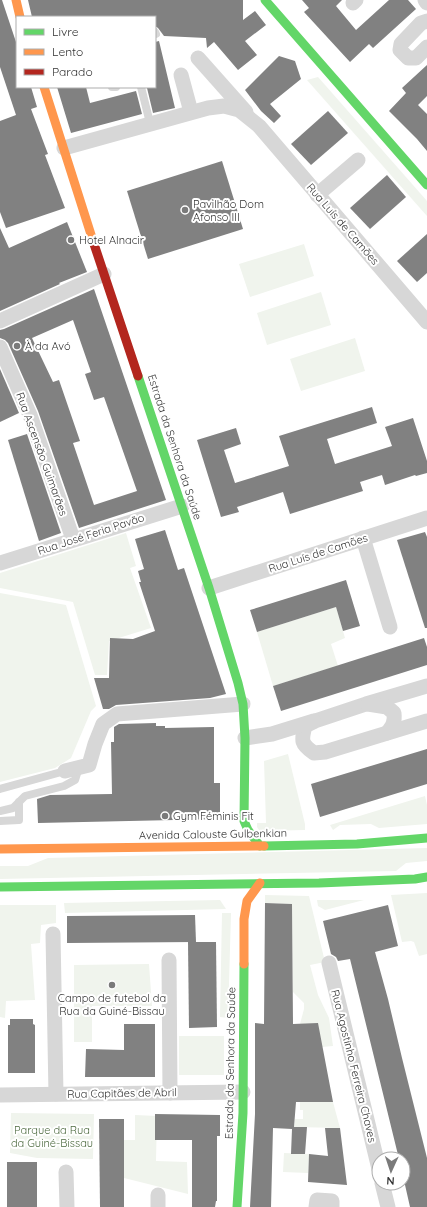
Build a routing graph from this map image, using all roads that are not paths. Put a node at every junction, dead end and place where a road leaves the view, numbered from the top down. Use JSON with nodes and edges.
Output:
{"nodes":[{"id":1,"x":17,"y":0,"type":"edge"},
{"id":2,"x":265,"y":0,"type":"edge"},
{"id":3,"x":425,"y":0,"type":"edge"},
{"id":4,"x":427,"y":3,"type":"edge"},
{"id":5,"x":20,"y":14,"type":"edge"},
{"id":6,"x":427,"y":21,"type":"edge"},
{"id":7,"x":427,"y":47,"type":"edge"},
{"id":8,"x":198,"y":58,"type":"dead end"},
{"id":9,"x":182,"y":75,"type":"dead end"},
{"id":10,"x":224,"y":87,"type":"junction"},
{"id":11,"x":44,"y":88,"type":"edge"},
{"id":12,"x":141,"y":88,"type":"edge"},
{"id":13,"x":212,"y":107,"type":"junction"},
{"id":14,"x":191,"y":112,"type":"junction"},
{"id":15,"x":150,"y":123,"type":"junction"},
{"id":16,"x":268,"y":131,"type":"junction"},
{"id":17,"x":64,"y":148,"type":"junction"},
{"id":18,"x":358,"y":160,"type":"dead end"},
{"id":19,"x":427,"y":185,"type":"edge"},
{"id":20,"x":317,"y":195,"type":"junction"},
{"id":21,"x":104,"y":274,"type":"junction"},
{"id":22,"x":425,"y":315,"type":"edge"},
{"id":23,"x":0,"y":321,"type":"edge"},
{"id":24,"x":0,"y":347,"type":"edge"},
{"id":25,"x":182,"y":506,"type":"junction"},
{"id":26,"x":427,"y":518,"type":"edge"},
{"id":27,"x":363,"y":538,"type":"junction"},
{"id":28,"x":73,"y":539,"type":"junction"},
{"id":29,"x":0,"y":563,"type":"edge"},
{"id":30,"x":209,"y":588,"type":"junction"},
{"id":31,"x":390,"y":627,"type":"dead end"},
{"id":32,"x":427,"y":686,"type":"edge"},
{"id":33,"x":408,"y":691,"type":"junction"},
{"id":34,"x":243,"y":704,"type":"junction"},
{"id":35,"x":366,"y":704,"type":"junction"},
{"id":36,"x":315,"y":721,"type":"junction"},
{"id":37,"x":421,"y":723,"type":"edge"},
{"id":38,"x":386,"y":733,"type":"junction"},
{"id":39,"x":245,"y":738,"type":"junction"},
{"id":40,"x":72,"y":769,"type":"junction"},
{"id":41,"x":0,"y":789,"type":"edge"},
{"id":42,"x":19,"y":802,"type":"junction"},
{"id":43,"x":0,"y":811,"type":"edge"},
{"id":44,"x":0,"y":821,"type":"edge"},
{"id":45,"x":427,"y":838,"type":"edge"},
{"id":46,"x":260,"y":846,"type":"junction"},
{"id":47,"x":59,"y":848,"type":"junction"},
{"id":48,"x":0,"y":849,"type":"edge"},
{"id":49,"x":26,"y":858,"type":"dead end"},
{"id":50,"x":427,"y":869,"type":"edge"},
{"id":51,"x":427,"y":877,"type":"edge"},
{"id":52,"x":415,"y":879,"type":"junction"},
{"id":53,"x":229,"y":883,"type":"junction"},
{"id":54,"x":260,"y":883,"type":"junction"},
{"id":55,"x":0,"y":887,"type":"edge"},
{"id":56,"x":244,"y":919,"type":"junction"},
{"id":57,"x":53,"y":934,"type":"dead end"},
{"id":58,"x":169,"y":960,"type":"dead end"},
{"id":59,"x":329,"y":963,"type":"dead end"},
{"id":60,"x":243,"y":1092,"type":"junction"},
{"id":61,"x":170,"y":1093,"type":"junction"},
{"id":62,"x":56,"y":1094,"type":"junction"},
{"id":63,"x":0,"y":1095,"type":"edge"},
{"id":64,"x":375,"y":1151,"type":"edge"},
{"id":65,"x":66,"y":1172,"type":"dead end"},
{"id":66,"x":384,"y":1191,"type":"edge"},
{"id":67,"x":67,"y":1207,"type":"edge"},
{"id":68,"x":237,"y":1207,"type":"edge"},
{"id":69,"x":316,"y":1207,"type":"edge"},
{"id":70,"x":332,"y":1207,"type":"edge"},
{"id":71,"x":388,"y":1207,"type":"edge"}],
"edges":[{"from":1,"to":5,"type":"street"},
{"from":2,"to":19,"type":"street"},
{"from":3,"to":4,"type":"street"},
{"from":6,"to":7,"type":"street"},
{"from":8,"to":10,"type":"street","name":"Rua Luís de Camões"},
{"from":9,"to":14,"type":"street"},
{"from":10,"to":13,"type":"street"},
{"from":10,"to":16,"type":"street","name":"Rua Luís de Camões"},
{"from":11,"to":17,"type":"street","name":"Estrada da Senhora da Saúde"},
{"from":12,"to":15,"type":"lane"},
{"from":13,"to":14,"type":"street","name":"Rua Luís de Camões"},
{"from":13,"to":16,"type":"street","name":"Rua Luís de Camões"},
{"from":14,"to":15,"type":"street","name":"Rua Luís de Camões"},
{"from":15,"to":17,"type":"street","name":"Rua Luís de Camões"},
{"from":16,"to":20,"type":"street","name":"Rua Luís de Camões"},
{"from":17,"to":21,"type":"street","name":"Estrada da Senhora da Saúde"},
{"from":18,"to":20,"type":"street"},
{"from":20,"to":22,"type":"street","name":"Rua Luís de Camões"},
{"from":21,"to":23,"type":"street"},
{"from":21,"to":25,"type":"street","name":"Estrada da Senhora da Saúde"},
{"from":24,"to":28,"type":"street","name":"Rua Ascensão Guimarães"},
{"from":25,"to":28,"type":"street","name":"Rua José Feria Pavão"},
{"from":25,"to":30,"type":"street","name":"Estrada da Senhora da Saúde"},
{"from":26,"to":27,"type":"street","name":"Rua Luís de Camões"},
{"from":27,"to":30,"type":"street","name":"Rua Luís de Camões"},
{"from":27,"to":31,"type":"street"},
{"from":28,"to":29,"type":"street","name":"Rua José Feria Pavão"},
{"from":30,"to":34,"type":"street","name":"Estrada da Senhora da Saúde"},
{"from":32,"to":33,"type":"street"},
{"from":33,"to":35,"type":"street"},
{"from":33,"to":37,"type":"street"},
{"from":34,"to":39,"type":"street","name":"Estrada da Senhora da Saúde"},
{"from":34,"to":40,"type":"street"},
{"from":35,"to":36,"type":"street"},
{"from":35,"to":38,"type":"street"},
{"from":36,"to":38,"type":"street"},
{"from":36,"to":39,"type":"street"},
{"from":37,"to":38,"type":"street"},
{"from":39,"to":46,"type":"street","name":"Estrada da Senhora da Saúde"},
{"from":40,"to":41,"type":"lane"},
{"from":40,"to":42,"type":"lane"},
{"from":42,"to":43,"type":"lane"},
{"from":42,"to":44,"type":"lane"},
{"from":45,"to":46,"type":"street","name":"Avenida Calouste Gulbenkian"},
{"from":46,"to":47,"type":"street","name":"Avenida Calouste Gulbenkian"},
{"from":47,"to":48,"type":"street","name":"Avenida Calouste Gulbenkian"},
{"from":47,"to":49,"type":"street"},
{"from":50,"to":52,"type":"street"},
{"from":51,"to":52,"type":"street"},
{"from":52,"to":54,"type":"street"},
{"from":53,"to":54,"type":"street"},
{"from":53,"to":55,"type":"street"},
{"from":53,"to":56,"type":"street"},
{"from":54,"to":56,"type":"street"},
{"from":56,"to":60,"type":"street","name":"Estrada da Senhora da Saúde"},
{"from":57,"to":62,"type":"street"},
{"from":58,"to":61,"type":"street"},
{"from":59,"to":64,"type":"street","name":"Rua Agostinho Ferreira Chaves"},
{"from":60,"to":61,"type":"street","name":"Rua Capitães de Abril"},
{"from":60,"to":68,"type":"street","name":"Estrada da Senhora da Saúde"},
{"from":61,"to":62,"type":"street","name":"Rua Capitães de Abril"},
{"from":62,"to":63,"type":"street","name":"Rua Capitães de Abril"},
{"from":65,"to":67,"type":"street"},
{"from":66,"to":71,"type":"street"},
{"from":69,"to":70,"type":"street"}]}
